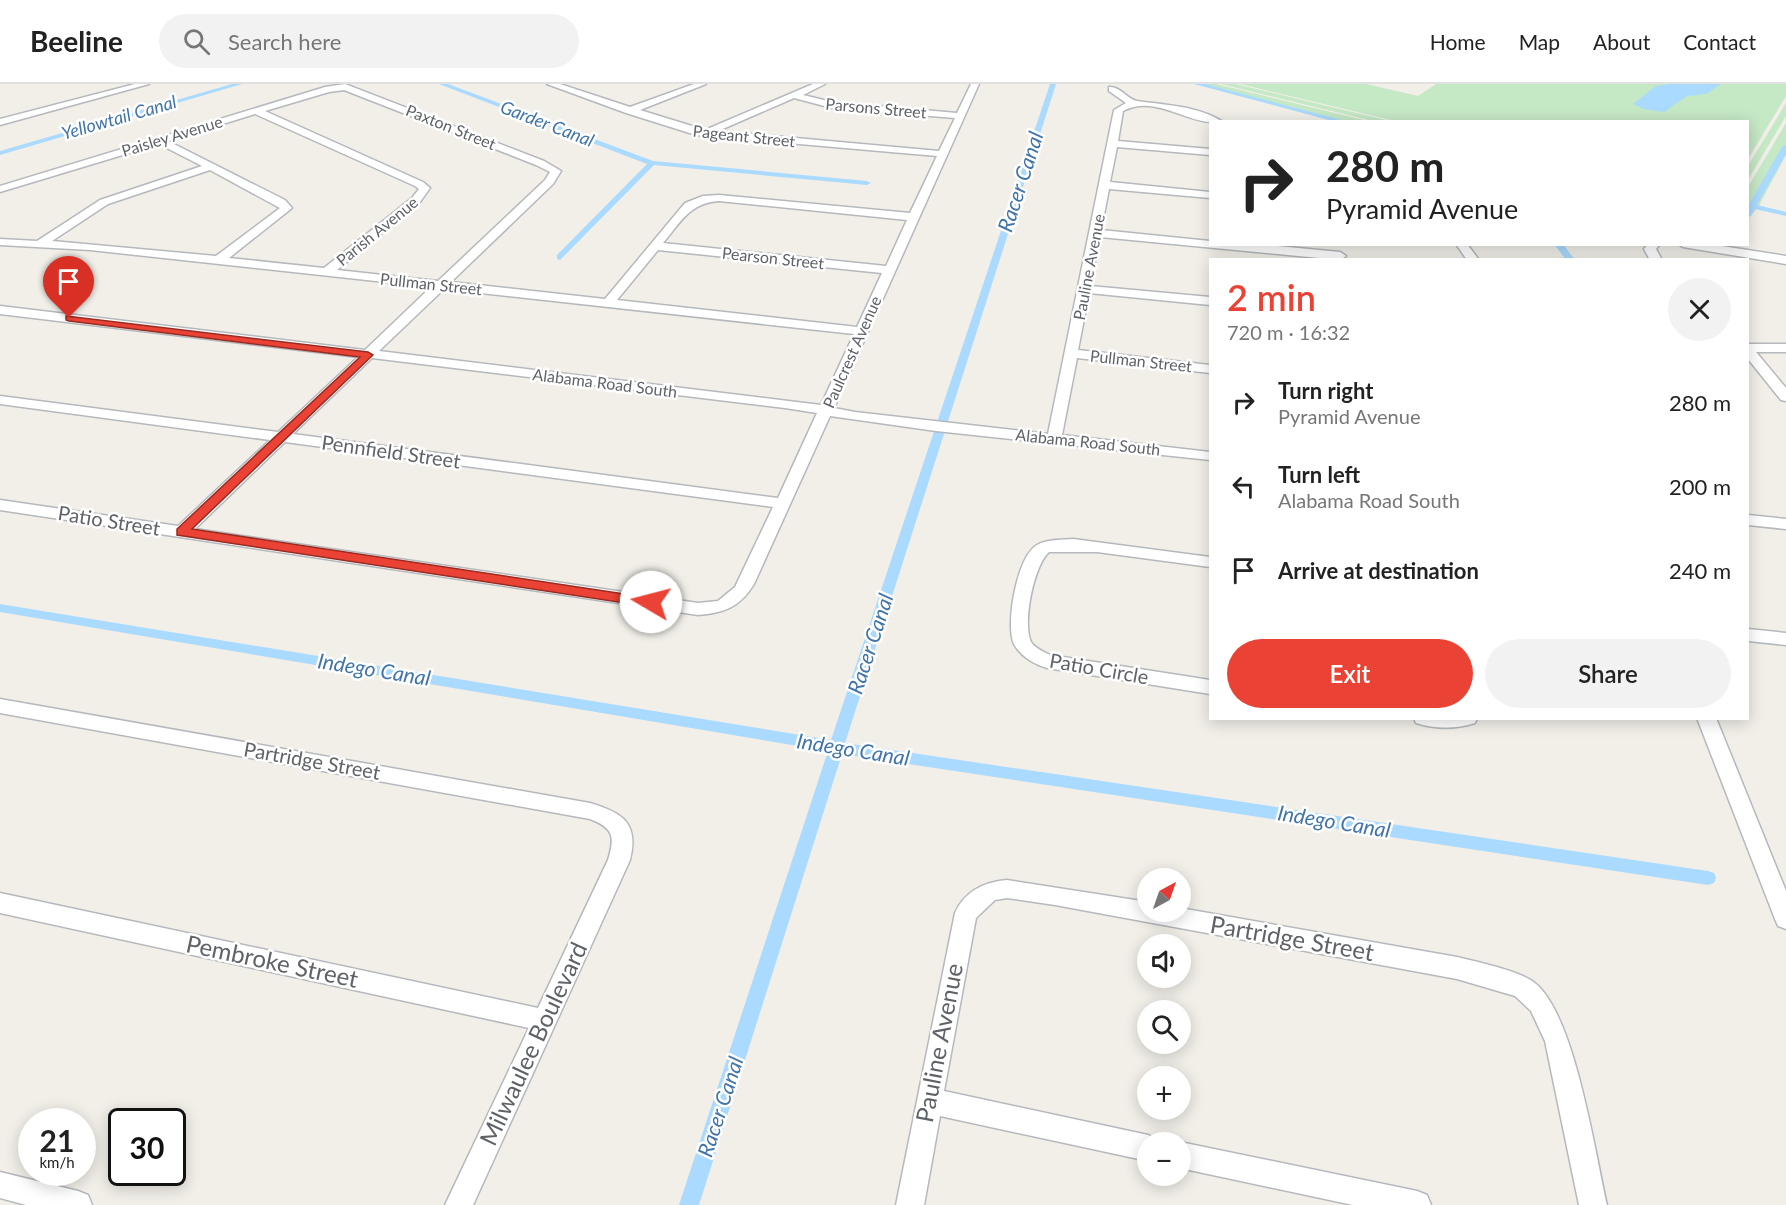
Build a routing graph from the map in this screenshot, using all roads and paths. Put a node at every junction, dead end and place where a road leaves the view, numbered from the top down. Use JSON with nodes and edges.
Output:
{"nodes":[{"id":1,"x":145,"y":84,"type":"edge"},
{"id":2,"x":551,"y":84,"type":"edge"},
{"id":3,"x":583,"y":84,"type":"edge"},
{"id":4,"x":702,"y":84,"type":"edge"},
{"id":5,"x":821,"y":84,"type":"edge"},
{"id":6,"x":975,"y":84,"type":"edge"},
{"id":7,"x":345,"y":87,"type":"joint"},
{"id":8,"x":90,"y":88,"type":"dead end"},
{"id":9,"x":567,"y":89,"type":"junction"},
{"id":10,"x":1112,"y":89,"type":"dead end"},
{"id":11,"x":105,"y":95,"type":"junction"},
{"id":12,"x":793,"y":96,"type":"junction"},
{"id":13,"x":1132,"y":103,"type":"junction"},
{"id":14,"x":256,"y":111,"type":"junction"},
{"id":15,"x":629,"y":111,"type":"junction"},
{"id":16,"x":961,"y":116,"type":"junction"},
{"id":17,"x":1211,"y":120,"type":"edge"},
{"id":18,"x":0,"y":122,"type":"edge"},
{"id":19,"x":707,"y":134,"type":"junction"},
{"id":20,"x":159,"y":140,"type":"junction"},
{"id":21,"x":1112,"y":144,"type":"junction"},
{"id":22,"x":1209,"y":152,"type":"edge"},
{"id":23,"x":943,"y":154,"type":"junction"},
{"id":24,"x":211,"y":166,"type":"junction"},
{"id":25,"x":1105,"y":185,"type":"junction"},
{"id":26,"x":0,"y":189,"type":"edge"},
{"id":27,"x":1209,"y":195,"type":"edge"},
{"id":28,"x":914,"y":217,"type":"junction"},
{"id":29,"x":1095,"y":234,"type":"junction"},
{"id":30,"x":0,"y":242,"type":"edge"},
{"id":31,"x":39,"y":244,"type":"junction"},
{"id":32,"x":1209,"y":244,"type":"edge"},
{"id":33,"x":656,"y":246,"type":"junction"},
{"id":34,"x":1233,"y":246,"type":"edge"},
{"id":35,"x":1696,"y":246,"type":"edge"},
{"id":36,"x":1341,"y":258,"type":"edge"},
{"id":37,"x":218,"y":260,"type":"junction"},
{"id":38,"x":1786,"y":260,"type":"edge"},
{"id":39,"x":889,"y":270,"type":"junction"},
{"id":40,"x":327,"y":272,"type":"junction"},
{"id":41,"x":442,"y":285,"type":"junction"},
{"id":42,"x":1084,"y":289,"type":"junction"},
{"id":43,"x":1209,"y":302,"type":"edge"},
{"id":44,"x":608,"y":303,"type":"junction"},
{"id":45,"x":0,"y":310,"type":"edge"},
{"id":46,"x":862,"y":331,"type":"junction"},
{"id":47,"x":1786,"y":348,"type":"edge"},
{"id":48,"x":1749,"y":350,"type":"edge"},
{"id":49,"x":1749,"y":351,"type":"edge"},
{"id":50,"x":1072,"y":353,"type":"junction"},
{"id":51,"x":368,"y":355,"type":"junction"},
{"id":52,"x":1209,"y":369,"type":"edge"},
{"id":53,"x":1786,"y":397,"type":"edge"},
{"id":54,"x":0,"y":400,"type":"edge"},
{"id":55,"x":826,"y":410,"type":"junction"},
{"id":56,"x":282,"y":438,"type":"junction"},
{"id":57,"x":1054,"y":438,"type":"junction"},
{"id":58,"x":1209,"y":456,"type":"edge"},
{"id":59,"x":782,"y":503,"type":"junction"},
{"id":60,"x":0,"y":505,"type":"edge"},
{"id":61,"x":1749,"y":520,"type":"edge"},
{"id":62,"x":1786,"y":524,"type":"edge"},
{"id":63,"x":182,"y":532,"type":"junction"},
{"id":64,"x":1209,"y":562,"type":"edge"},
{"id":65,"x":717,"y":608,"type":"joint"},
{"id":66,"x":1749,"y":635,"type":"edge"},
{"id":67,"x":1786,"y":639,"type":"edge"},
{"id":68,"x":1209,"y":687,"type":"edge"},
{"id":69,"x":0,"y":706,"type":"edge"},
{"id":70,"x":1439,"y":720,"type":"edge"},
{"id":71,"x":1454,"y":720,"type":"edge"},
{"id":72,"x":1707,"y":720,"type":"edge"},
{"id":73,"x":609,"y":882,"type":"joint"},
{"id":74,"x":989,"y":891,"type":"joint"},
{"id":75,"x":0,"y":903,"type":"edge"},
{"id":76,"x":1786,"y":919,"type":"edge"},
{"id":77,"x":543,"y":1020,"type":"junction"},
{"id":78,"x":930,"y":1101,"type":"junction"},
{"id":79,"x":1137,"y":1146,"type":"edge"},
{"id":80,"x":1191,"y":1157,"type":"edge"},
{"id":81,"x":0,"y":1185,"type":"edge"},
{"id":82,"x":78,"y":1205,"type":"edge"},
{"id":83,"x":459,"y":1205,"type":"edge"},
{"id":84,"x":910,"y":1205,"type":"edge"},
{"id":85,"x":1417,"y":1205,"type":"edge"},
{"id":86,"x":1593,"y":1205,"type":"edge"}],
"edges":[{"from":1,"to":11,"type":"street"},
{"from":2,"to":9,"type":"street","name":"Pageant Street"},
{"from":3,"to":9,"type":"street"},
{"from":4,"to":15,"type":"street"},
{"from":5,"to":12,"type":"street"},
{"from":6,"to":16,"type":"street","name":"Paulcrest Avenue"},
{"from":7,"to":14,"type":"street","name":"Paisley Avenue"},
{"from":7,"to":41,"type":"street","name":"Paxton Street"},
{"from":8,"to":11,"type":"street"},
{"from":9,"to":15,"type":"street","name":"Pageant Street"},
{"from":10,"to":13,"type":"street"},
{"from":11,"to":18,"type":"street"},
{"from":12,"to":16,"type":"street","name":"Parsons Street"},
{"from":12,"to":19,"type":"street"},
{"from":13,"to":17,"type":"street"},
{"from":13,"to":21,"type":"street","name":"Pauline Avenue"},
{"from":14,"to":20,"type":"street","name":"Paisley Avenue"},
{"from":14,"to":40,"type":"street","name":"Parish Avenue"},
{"from":15,"to":19,"type":"street","name":"Pageant Street"},
{"from":16,"to":23,"type":"street","name":"Paulcrest Avenue"},
{"from":19,"to":23,"type":"street","name":"Pageant Street"},
{"from":20,"to":24,"type":"street"},
{"from":20,"to":26,"type":"street","name":"Paisley Avenue"},
{"from":21,"to":22,"type":"street"},
{"from":21,"to":25,"type":"street","name":"Pauline Avenue"},
{"from":23,"to":28,"type":"street","name":"Paulcrest Avenue"},
{"from":24,"to":31,"type":"street"},
{"from":24,"to":37,"type":"street"},
{"from":25,"to":27,"type":"street"},
{"from":25,"to":29,"type":"street","name":"Pauline Avenue"},
{"from":28,"to":33,"type":"street"},
{"from":28,"to":39,"type":"street","name":"Paulcrest Avenue"},
{"from":29,"to":32,"type":"street"},
{"from":29,"to":42,"type":"street","name":"Pauline Avenue"},
{"from":30,"to":31,"type":"street","name":"Pullman Street"},
{"from":31,"to":37,"type":"street","name":"Pullman Street"},
{"from":33,"to":39,"type":"street","name":"Pearson Street"},
{"from":33,"to":44,"type":"street"},
{"from":34,"to":36,"type":"street"},
{"from":35,"to":38,"type":"street"},
{"from":37,"to":40,"type":"street","name":"Pullman Street"},
{"from":39,"to":46,"type":"street","name":"Paulcrest Avenue"},
{"from":40,"to":41,"type":"street","name":"Pullman Street"},
{"from":41,"to":44,"type":"street","name":"Pullman Street"},
{"from":41,"to":51,"type":"street"},
{"from":42,"to":43,"type":"street"},
{"from":42,"to":50,"type":"street","name":"Pauline Avenue"},
{"from":44,"to":46,"type":"street","name":"Pullman Street"},
{"from":45,"to":51,"type":"street","name":"Alabama Road South"},
{"from":46,"to":55,"type":"street","name":"Paulcrest Avenue"},
{"from":47,"to":48,"type":"street"},
{"from":49,"to":53,"type":"street"},
{"from":50,"to":52,"type":"street","name":"Pullman Street"},
{"from":50,"to":57,"type":"street","name":"Pauline Avenue"},
{"from":51,"to":55,"type":"street","name":"Alabama Road South"},
{"from":51,"to":56,"type":"street"},
{"from":54,"to":56,"type":"street","name":"Pennfield Street"},
{"from":55,"to":57,"type":"street","name":"Alabama Road South"},
{"from":55,"to":59,"type":"street","name":"Paulcrest Avenue"},
{"from":56,"to":59,"type":"street","name":"Pennfield Street"},
{"from":56,"to":63,"type":"street"},
{"from":57,"to":58,"type":"street","name":"Alabama Road South"},
{"from":59,"to":65,"type":"street","name":"Paulcrest Avenue"},
{"from":60,"to":63,"type":"street","name":"Patio Street"},
{"from":61,"to":62,"type":"street"},
{"from":63,"to":65,"type":"street","name":"Patio Street"},
{"from":64,"to":68,"type":"street","name":"Patio Circle"},
{"from":66,"to":67,"type":"street"},
{"from":69,"to":73,"type":"street","name":"Partridge Street"},
{"from":70,"to":71,"type":"street"},
{"from":72,"to":76,"type":"street"},
{"from":73,"to":77,"type":"street","name":"Milwaulee Boulevard"},
{"from":74,"to":78,"type":"street","name":"Pauline Avenue"},
{"from":74,"to":86,"type":"street","name":"Partridge Street"},
{"from":75,"to":77,"type":"street","name":"Pembroke Street"},
{"from":77,"to":83,"type":"street","name":"Milwaulee Boulevard"},
{"from":78,"to":79,"type":"street"},
{"from":78,"to":84,"type":"street","name":"Pauline Avenue"},
{"from":80,"to":85,"type":"street"},
{"from":81,"to":82,"type":"street"}]}
